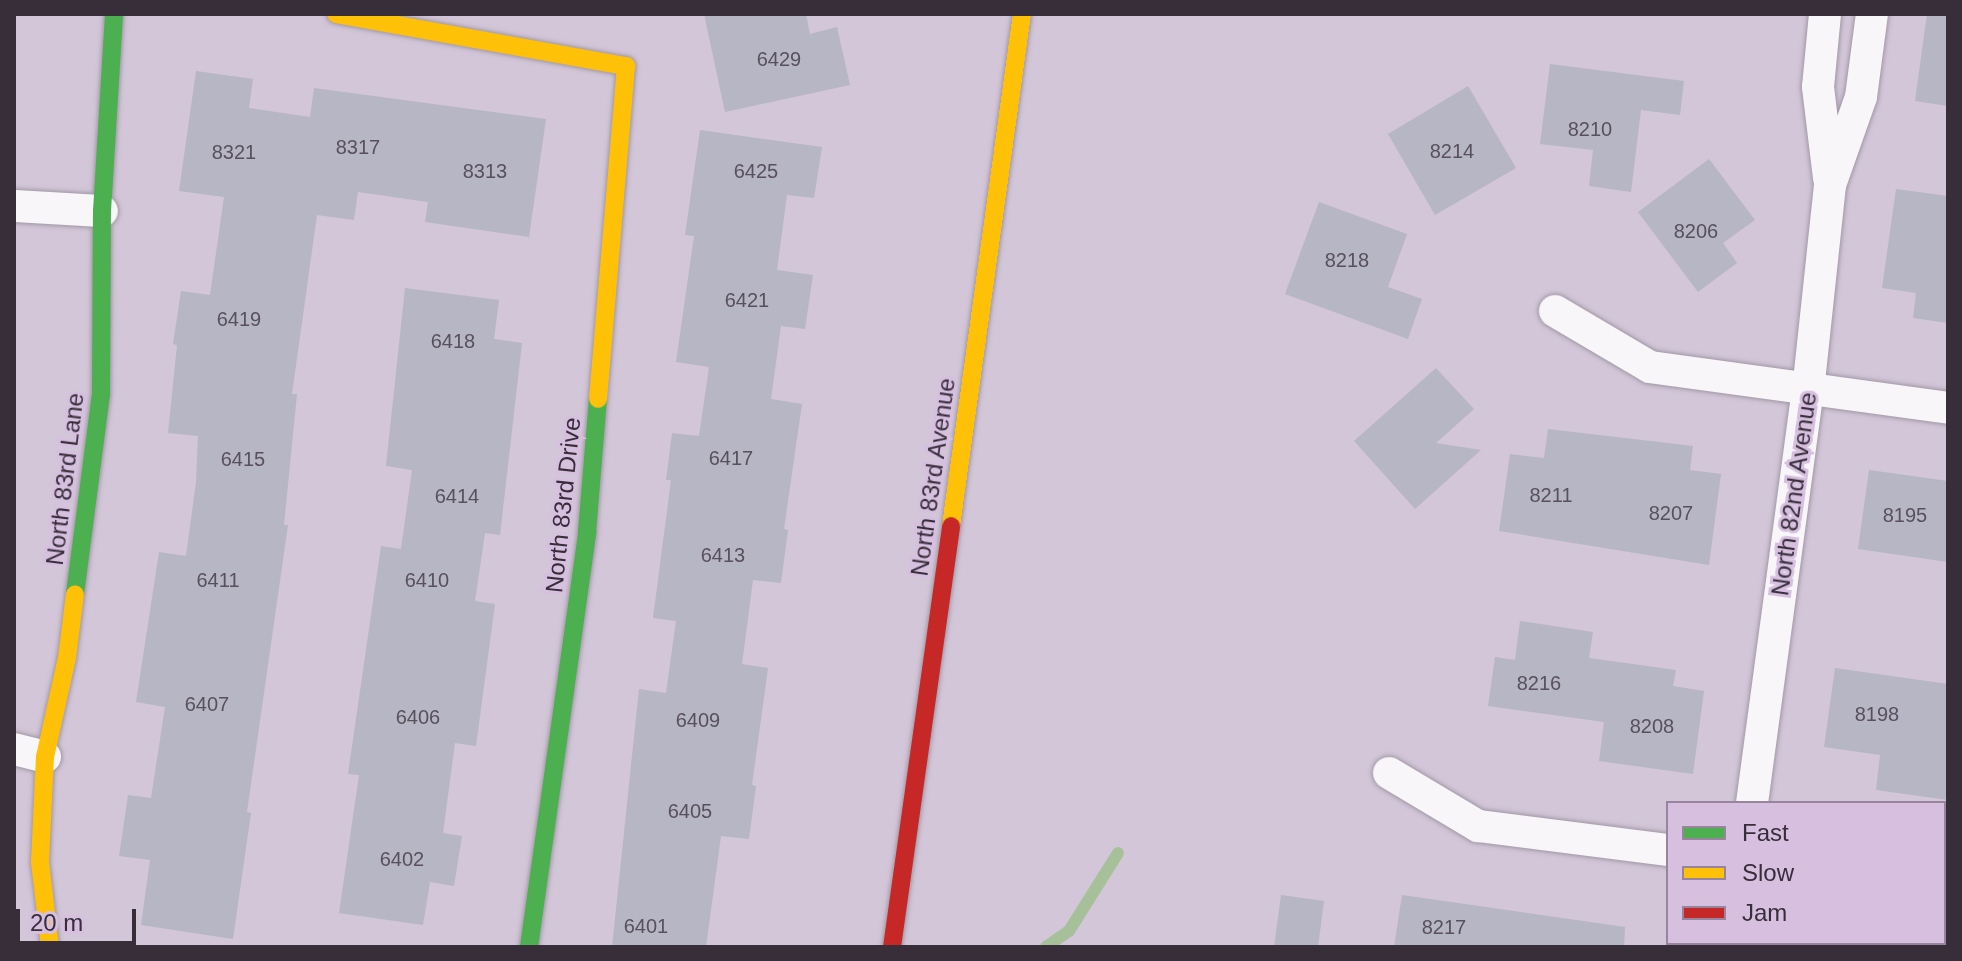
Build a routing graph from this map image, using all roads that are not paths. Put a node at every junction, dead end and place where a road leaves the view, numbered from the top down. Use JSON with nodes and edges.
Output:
{"nodes":[{"id":1,"x":114,"y":14,"type":"edge"},
{"id":2,"x":336,"y":14,"type":"edge"},
{"id":3,"x":1022,"y":14,"type":"edge"},
{"id":4,"x":1825,"y":14,"type":"edge"},
{"id":5,"x":1872,"y":14,"type":"edge"},
{"id":6,"x":1830,"y":185,"type":"junction"},
{"id":7,"x":14,"y":206,"type":"edge"},
{"id":8,"x":102,"y":211,"type":"junction"},
{"id":9,"x":1555,"y":311,"type":"dead end"},
{"id":10,"x":1808,"y":391,"type":"junction"},
{"id":11,"x":1948,"y":408,"type":"edge"},
{"id":12,"x":14,"y":749,"type":"edge"},
{"id":13,"x":45,"y":757,"type":"junction"},
{"id":14,"x":1389,"y":773,"type":"dead end"},
{"id":15,"x":1752,"y":801,"type":"edge"},
{"id":16,"x":1666,"y":850,"type":"edge"},
{"id":17,"x":50,"y":947,"type":"edge"},
{"id":18,"x":529,"y":947,"type":"edge"},
{"id":19,"x":892,"y":947,"type":"edge"}],
"edges":[{"from":1,"to":8,"type":"street","name":"North 83rd Lane"},
{"from":2,"to":18,"type":"street","name":"North 83rd Drive"},
{"from":3,"to":19,"type":"street","name":"North 83rd Avenue"},
{"from":4,"to":6,"type":"street","name":"North 82nd Avenue"},
{"from":5,"to":6,"type":"street","name":"North 82nd Avenue"},
{"from":6,"to":10,"type":"street","name":"North 82nd Avenue"},
{"from":7,"to":8,"type":"street"},
{"from":8,"to":13,"type":"street","name":"North 83rd Lane"},
{"from":9,"to":10,"type":"street"},
{"from":10,"to":11,"type":"street"},
{"from":10,"to":15,"type":"street","name":"North 82nd Avenue"},
{"from":12,"to":13,"type":"street"},
{"from":13,"to":17,"type":"street","name":"North 83rd Lane"},
{"from":14,"to":16,"type":"street"}]}
